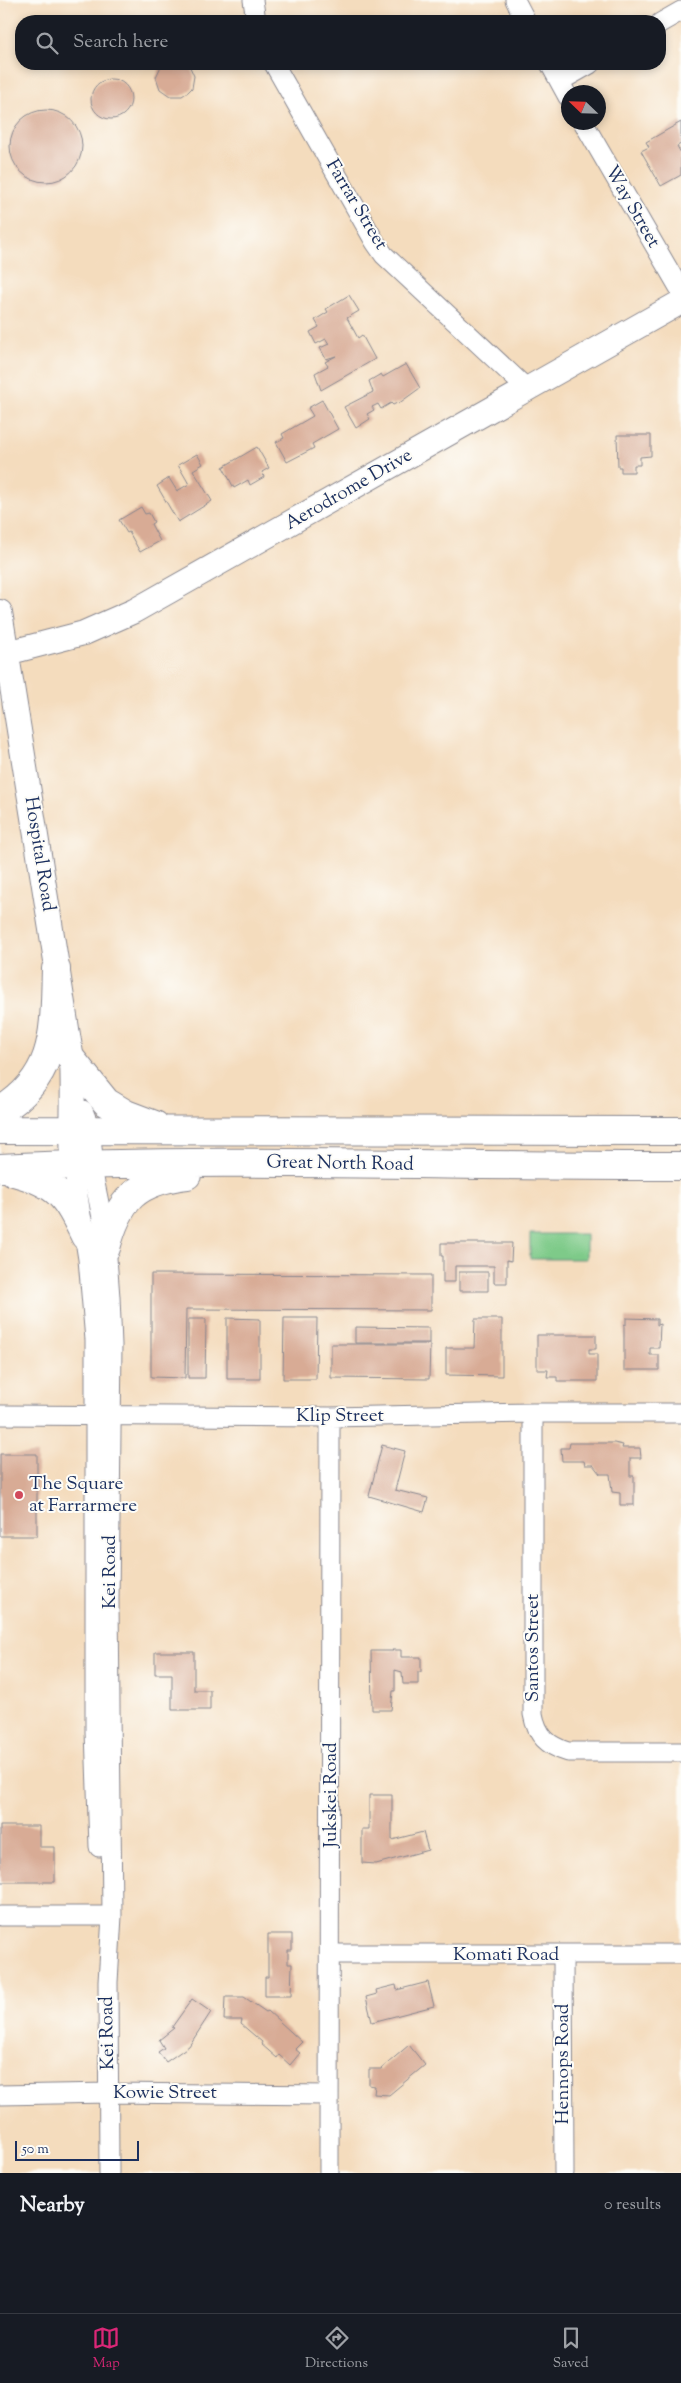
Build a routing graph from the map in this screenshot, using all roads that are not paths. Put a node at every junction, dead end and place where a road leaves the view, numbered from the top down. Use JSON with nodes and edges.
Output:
{"nodes":[{"id":1,"x":253,"y":0,"type":"edge"},
{"id":2,"x":515,"y":0,"type":"edge"},
{"id":3,"x":681,"y":11,"type":"edge"},
{"id":4,"x":255,"y":15,"type":"edge"},
{"id":5,"x":523,"y":15,"type":"edge"},
{"id":6,"x":666,"y":20,"type":"edge"},
{"id":7,"x":277,"y":70,"type":"edge"},
{"id":8,"x":553,"y":70,"type":"edge"},
{"id":9,"x":584,"y":70,"type":"edge"},
{"id":10,"x":562,"y":85,"type":"edge"},
{"id":11,"x":568,"y":85,"type":"edge"},
{"id":12,"x":589,"y":130,"type":"edge"},
{"id":13,"x":681,"y":290,"type":"edge"},
{"id":14,"x":681,"y":302,"type":"edge"},
{"id":15,"x":527,"y":389,"type":"junction"},
{"id":16,"x":0,"y":612,"type":"edge"},
{"id":17,"x":7,"y":653,"type":"junction"},
{"id":18,"x":56,"y":968,"type":"junction"},
{"id":19,"x":72,"y":1060,"type":"junction"},
{"id":20,"x":0,"y":1111,"type":"edge"},
{"id":21,"x":0,"y":1130,"type":"edge"},
{"id":22,"x":166,"y":1130,"type":"junction"},
{"id":23,"x":80,"y":1131,"type":"junction"},
{"id":24,"x":681,"y":1131,"type":"edge"},
{"id":25,"x":252,"y":1162,"type":"junction"},
{"id":26,"x":82,"y":1164,"type":"junction"},
{"id":27,"x":681,"y":1166,"type":"edge"},
{"id":28,"x":0,"y":1168,"type":"edge"},
{"id":29,"x":96,"y":1242,"type":"junction"},
{"id":30,"x":533,"y":1413,"type":"junction"},
{"id":31,"x":681,"y":1413,"type":"edge"},
{"id":32,"x":103,"y":1414,"type":"junction"},
{"id":33,"x":0,"y":1415,"type":"edge"},
{"id":34,"x":330,"y":1417,"type":"junction"},
{"id":35,"x":681,"y":1752,"type":"edge"},
{"id":36,"x":0,"y":1916,"type":"edge"},
{"id":37,"x":106,"y":1916,"type":"junction"},
{"id":38,"x":331,"y":1954,"type":"junction"},
{"id":39,"x":681,"y":1954,"type":"edge"},
{"id":40,"x":563,"y":1955,"type":"junction"},
{"id":41,"x":109,"y":2093,"type":"junction"},
{"id":42,"x":329,"y":2094,"type":"junction"},
{"id":43,"x":0,"y":2095,"type":"edge"},
{"id":44,"x":109,"y":2173,"type":"edge"},
{"id":45,"x":330,"y":2173,"type":"edge"},
{"id":46,"x":564,"y":2173,"type":"edge"}],
"edges":[{"from":1,"to":4,"type":"street"},
{"from":2,"to":5,"type":"street"},
{"from":3,"to":6,"type":"street"},
{"from":7,"to":15,"type":"street","name":"Farrar Street"},
{"from":8,"to":10,"type":"street"},
{"from":9,"to":11,"type":"street"},
{"from":12,"to":13,"type":"street","name":"Way Street"},
{"from":14,"to":15,"type":"street","name":"Aerodrome Drive"},
{"from":15,"to":17,"type":"street","name":"Aerodrome Drive"},
{"from":16,"to":17,"type":"street","name":"Hospital Road"},
{"from":17,"to":18,"type":"street","name":"Hospital Road"},
{"from":18,"to":19,"type":"street","name":"Hospital Road"},
{"from":18,"to":20,"type":"main road"},
{"from":19,"to":22,"type":"main road"},
{"from":19,"to":23,"type":"street","name":"Hospital Road"},
{"from":21,"to":23,"type":"main road","name":"Great North Road"},
{"from":22,"to":23,"type":"main road","name":"Great North Road"},
{"from":22,"to":24,"type":"main road","name":"Great North Road"},
{"from":23,"to":26,"type":"street","name":"Hospital Road"},
{"from":25,"to":26,"type":"main road","name":"Great North Road"},
{"from":25,"to":27,"type":"main road","name":"Great North Road"},
{"from":25,"to":29,"type":"main road"},
{"from":26,"to":28,"type":"main road","name":"Great North Road"},
{"from":26,"to":29,"type":"street","name":"Kei Road"},
{"from":28,"to":29,"type":"main road"},
{"from":29,"to":32,"type":"street","name":"Kei Road"},
{"from":30,"to":31,"type":"street","name":"Klip Street"},
{"from":30,"to":34,"type":"street","name":"Klip Street"},
{"from":30,"to":35,"type":"street","name":"Santos Street"},
{"from":32,"to":33,"type":"street","name":"Klip Street"},
{"from":32,"to":34,"type":"street","name":"Klip Street"},
{"from":32,"to":37,"type":"street","name":"Kei Road"},
{"from":34,"to":38,"type":"street","name":"Jukskei Road"},
{"from":36,"to":37,"type":"street"},
{"from":37,"to":41,"type":"street","name":"Kei Road"},
{"from":38,"to":40,"type":"street","name":"Komati Road"},
{"from":38,"to":42,"type":"street","name":"Jukskei Road"},
{"from":39,"to":40,"type":"street","name":"Komati Road"},
{"from":40,"to":46,"type":"street","name":"Hennops Road"},
{"from":41,"to":42,"type":"street","name":"Kowie Street"},
{"from":41,"to":43,"type":"street","name":"Kowie Street"},
{"from":41,"to":44,"type":"street","name":"Kei Road"},
{"from":42,"to":45,"type":"street","name":"Jukskei Road"}]}
